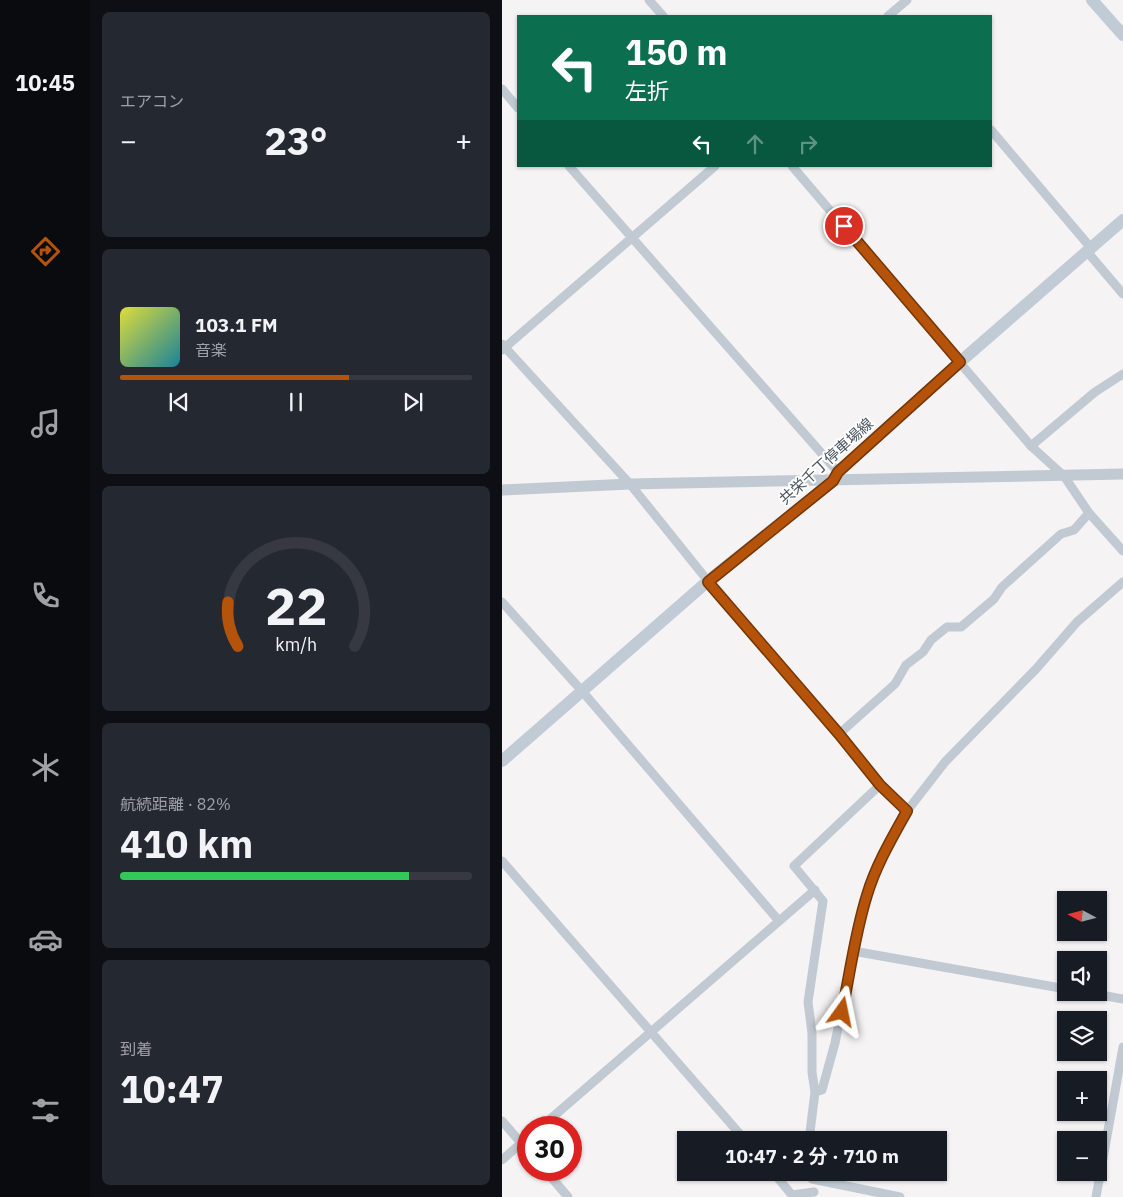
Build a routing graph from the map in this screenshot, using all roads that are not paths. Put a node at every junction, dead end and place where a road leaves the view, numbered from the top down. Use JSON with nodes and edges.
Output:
{"nodes":[{"id":1,"x":649,"y":0,"type":"edge"},
{"id":2,"x":907,"y":0,"type":"edge"},
{"id":3,"x":1092,"y":0,"type":"edge"},
{"id":4,"x":662,"y":15,"type":"edge"},
{"id":5,"x":891,"y":15,"type":"edge"},
{"id":6,"x":1122,"y":35,"type":"edge"},
{"id":7,"x":502,"y":89,"type":"edge"},
{"id":8,"x":517,"y":107,"type":"edge"},
{"id":9,"x":992,"y":131,"type":"edge"},
{"id":10,"x":570,"y":167,"type":"edge"},
{"id":11,"x":714,"y":167,"type":"edge"},
{"id":12,"x":793,"y":167,"type":"edge"},
{"id":13,"x":1122,"y":220,"type":"edge"},
{"id":14,"x":631,"y":238,"type":"junction"},
{"id":15,"x":1090,"y":248,"type":"junction"},
{"id":16,"x":1122,"y":294,"type":"edge"},
{"id":17,"x":503,"y":347,"type":"edge"},
{"id":18,"x":960,"y":362,"type":"junction"},
{"id":19,"x":1122,"y":374,"type":"edge"},
{"id":20,"x":1031,"y":446,"type":"junction"},
{"id":21,"x":1122,"y":474,"type":"edge"},
{"id":22,"x":836,"y":476,"type":"junction"},
{"id":23,"x":1064,"y":476,"type":"junction"},
{"id":24,"x":630,"y":484,"type":"junction"},
{"id":25,"x":502,"y":490,"type":"edge"},
{"id":26,"x":1089,"y":513,"type":"junction"},
{"id":27,"x":1122,"y":551,"type":"edge"},
{"id":28,"x":708,"y":582,"type":"junction"},
{"id":29,"x":1122,"y":582,"type":"edge"},
{"id":30,"x":502,"y":602,"type":"edge"},
{"id":31,"x":582,"y":691,"type":"junction"},
{"id":32,"x":839,"y":734,"type":"junction"},
{"id":33,"x":502,"y":760,"type":"edge"},
{"id":34,"x":880,"y":785,"type":"junction"},
{"id":35,"x":907,"y":811,"type":"junction"},
{"id":36,"x":502,"y":861,"type":"edge"},
{"id":37,"x":815,"y":890,"type":"junction"},
{"id":38,"x":779,"y":920,"type":"junction"},
{"id":39,"x":853,"y":951,"type":"junction"},
{"id":40,"x":1057,"y":987,"type":"edge"},
{"id":41,"x":1107,"y":996,"type":"edge"},
{"id":42,"x":1122,"y":999,"type":"edge"},
{"id":43,"x":652,"y":1031,"type":"junction"},
{"id":44,"x":1122,"y":1047,"type":"edge"},
{"id":45,"x":815,"y":1092,"type":"junction"},
{"id":46,"x":554,"y":1116,"type":"edge"},
{"id":47,"x":502,"y":1121,"type":"edge"},
{"id":48,"x":737,"y":1131,"type":"edge"},
{"id":49,"x":810,"y":1131,"type":"edge"},
{"id":50,"x":517,"y":1133,"type":"edge"},
{"id":51,"x":517,"y":1147,"type":"edge"},
{"id":52,"x":502,"y":1160,"type":"edge"},
{"id":53,"x":554,"y":1181,"type":"edge"},
{"id":54,"x":780,"y":1181,"type":"edge"},
{"id":55,"x":812,"y":1181,"type":"edge"},
{"id":56,"x":832,"y":1181,"type":"edge"},
{"id":57,"x":814,"y":1194,"type":"edge"},
{"id":58,"x":568,"y":1197,"type":"edge"},
{"id":59,"x":900,"y":1197,"type":"edge"},
{"id":60,"x":1096,"y":1197,"type":"edge"}],
"edges":[{"from":1,"to":4,"type":"street"},
{"from":2,"to":5,"type":"street"},
{"from":3,"to":6,"type":"main road"},
{"from":7,"to":8,"type":"street"},
{"from":9,"to":15,"type":"street"},
{"from":10,"to":14,"type":"street"},
{"from":11,"to":14,"type":"street"},
{"from":12,"to":18,"type":"street"},
{"from":13,"to":15,"type":"main road","name":"共栄千丁停車場線"},
{"from":14,"to":17,"type":"street"},
{"from":14,"to":22,"type":"street"},
{"from":15,"to":16,"type":"street"},
{"from":15,"to":18,"type":"main road","name":"共栄千丁停車場線"},
{"from":17,"to":24,"type":"street"},
{"from":18,"to":20,"type":"street"},
{"from":18,"to":22,"type":"main road","name":"共栄千丁停車場線"},
{"from":19,"to":20,"type":"street"},
{"from":20,"to":23,"type":"street"},
{"from":21,"to":23,"type":"street"},
{"from":22,"to":23,"type":"street"},
{"from":22,"to":24,"type":"street"},
{"from":22,"to":28,"type":"main road","name":"共栄千丁停車場線"},
{"from":23,"to":26,"type":"street"},
{"from":24,"to":25,"type":"street"},
{"from":24,"to":28,"type":"street"},
{"from":26,"to":27,"type":"street"},
{"from":26,"to":32,"type":"street"},
{"from":28,"to":31,"type":"main road","name":"共栄千丁停車場線"},
{"from":28,"to":32,"type":"street"},
{"from":29,"to":35,"type":"street"},
{"from":30,"to":31,"type":"street"},
{"from":31,"to":33,"type":"main road","name":"共栄千丁停車場線"},
{"from":31,"to":38,"type":"street"},
{"from":32,"to":34,"type":"street"},
{"from":34,"to":35,"type":"street"},
{"from":34,"to":37,"type":"street"},
{"from":35,"to":39,"type":"street"},
{"from":36,"to":43,"type":"street"},
{"from":37,"to":38,"type":"street"},
{"from":37,"to":45,"type":"street"},
{"from":38,"to":43,"type":"street"},
{"from":39,"to":40,"type":"street"},
{"from":39,"to":45,"type":"street"},
{"from":41,"to":42,"type":"street"},
{"from":43,"to":46,"type":"street"},
{"from":43,"to":48,"type":"street"},
{"from":44,"to":60,"type":"street"},
{"from":45,"to":49,"type":"street"},
{"from":47,"to":50,"type":"street"},
{"from":51,"to":52,"type":"street"},
{"from":53,"to":58,"type":"street"},
{"from":54,"to":57,"type":"street"},
{"from":55,"to":57,"type":"street"},
{"from":56,"to":59,"type":"street"}]}
